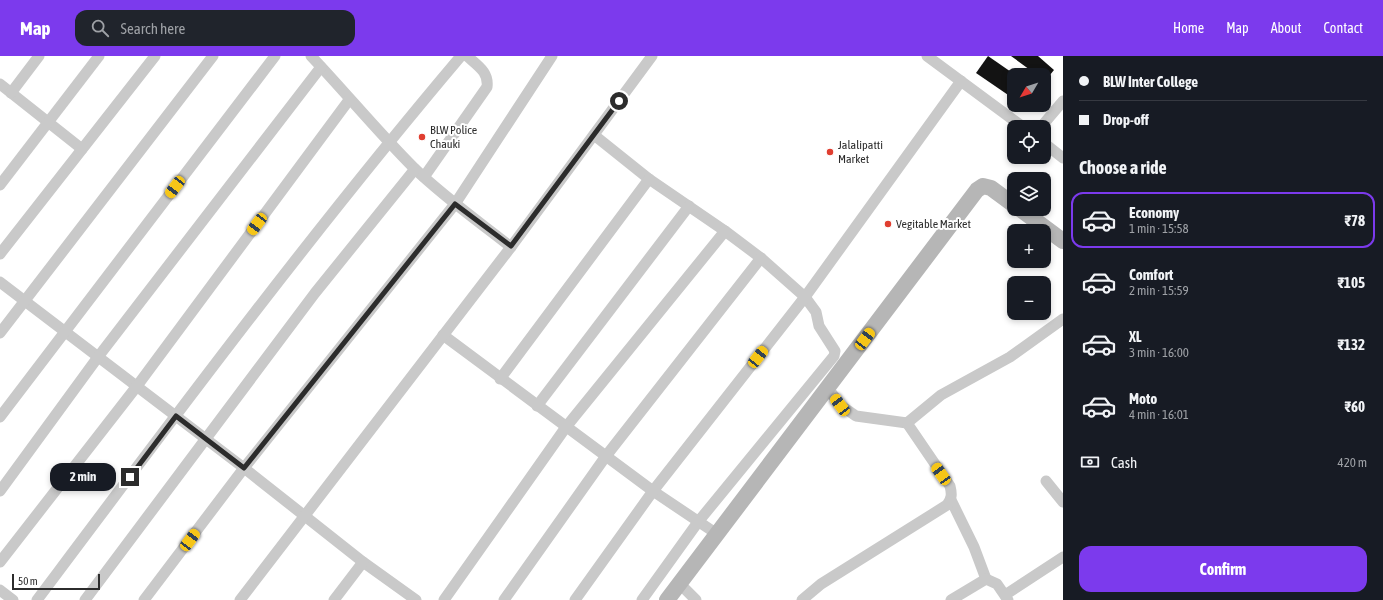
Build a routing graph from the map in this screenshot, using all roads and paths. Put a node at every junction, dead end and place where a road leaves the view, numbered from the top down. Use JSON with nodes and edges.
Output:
{"nodes":[{"id":1,"x":39,"y":56,"type":"edge"},
{"id":2,"x":99,"y":56,"type":"edge"},
{"id":3,"x":155,"y":56,"type":"edge"},
{"id":4,"x":213,"y":56,"type":"edge"},
{"id":5,"x":275,"y":56,"type":"edge"},
{"id":6,"x":311,"y":56,"type":"edge"},
{"id":7,"x":461,"y":56,"type":"edge"},
{"id":8,"x":467,"y":56,"type":"edge"},
{"id":9,"x":552,"y":56,"type":"edge"},
{"id":10,"x":652,"y":56,"type":"edge"},
{"id":11,"x":927,"y":56,"type":"edge"},
{"id":12,"x":321,"y":67,"type":"junction"},
{"id":13,"x":962,"y":81,"type":"junction"},
{"id":14,"x":0,"y":84,"type":"edge"},
{"id":15,"x":11,"y":93,"type":"junction"},
{"id":16,"x":349,"y":100,"type":"junction"},
{"id":17,"x":1063,"y":101,"type":"edge"},
{"id":18,"x":1014,"y":120,"type":"edge"},
{"id":19,"x":1048,"y":120,"type":"edge"},
{"id":20,"x":49,"y":123,"type":"junction"},
{"id":21,"x":594,"y":135,"type":"junction"},
{"id":22,"x":388,"y":142,"type":"junction"},
{"id":23,"x":82,"y":149,"type":"junction"},
{"id":24,"x":1051,"y":149,"type":"edge"},
{"id":25,"x":1063,"y":158,"type":"edge"},
{"id":26,"x":420,"y":173,"type":"junction"},
{"id":27,"x":649,"y":179,"type":"junction"},
{"id":28,"x":0,"y":185,"type":"edge"},
{"id":29,"x":1007,"y":200,"type":"edge"},
{"id":30,"x":455,"y":204,"type":"junction"},
{"id":31,"x":689,"y":206,"type":"junction"},
{"id":32,"x":1029,"y":216,"type":"edge"},
{"id":33,"x":726,"y":231,"type":"junction"},
{"id":34,"x":1063,"y":242,"type":"edge"},
{"id":35,"x":511,"y":246,"type":"junction"},
{"id":36,"x":0,"y":254,"type":"edge"},
{"id":37,"x":761,"y":258,"type":"junction"},
{"id":38,"x":0,"y":282,"type":"edge"},
{"id":39,"x":805,"y":297,"type":"junction"},
{"id":40,"x":24,"y":300,"type":"junction"},
{"id":41,"x":1063,"y":319,"type":"edge"},
{"id":42,"x":64,"y":331,"type":"junction"},
{"id":43,"x":0,"y":333,"type":"edge"},
{"id":44,"x":443,"y":335,"type":"junction"},
{"id":45,"x":98,"y":357,"type":"junction"},
{"id":46,"x":500,"y":379,"type":"junction"},
{"id":47,"x":137,"y":386,"type":"junction"},
{"id":48,"x":828,"y":388,"type":"junction"},
{"id":49,"x":537,"y":406,"type":"junction"},
{"id":50,"x":0,"y":416,"type":"edge"},
{"id":51,"x":176,"y":416,"type":"junction"},
{"id":52,"x":907,"y":423,"type":"junction"},
{"id":53,"x":566,"y":427,"type":"junction"},
{"id":54,"x":206,"y":439,"type":"junction"},
{"id":55,"x":606,"y":456,"type":"junction"},
{"id":56,"x":244,"y":468,"type":"junction"},
{"id":57,"x":1046,"y":481,"type":"dead end"},
{"id":58,"x":0,"y":490,"type":"edge"},
{"id":59,"x":653,"y":491,"type":"junction"},
{"id":60,"x":951,"y":500,"type":"junction"},
{"id":61,"x":1063,"y":502,"type":"edge"},
{"id":62,"x":305,"y":516,"type":"junction"},
{"id":63,"x":698,"y":522,"type":"junction"},
{"id":64,"x":717,"y":534,"type":"junction"},
{"id":65,"x":1063,"y":557,"type":"edge"},
{"id":66,"x":0,"y":562,"type":"edge"},
{"id":67,"x":363,"y":562,"type":"junction"},
{"id":68,"x":986,"y":579,"type":"junction"},
{"id":69,"x":679,"y":583,"type":"junction"},
{"id":70,"x":0,"y":590,"type":"edge"},
{"id":71,"x":1006,"y":597,"type":"edge"},
{"id":72,"x":13,"y":600,"type":"edge"},
{"id":73,"x":37,"y":600,"type":"edge"},
{"id":74,"x":85,"y":600,"type":"edge"},
{"id":75,"x":144,"y":600,"type":"edge"},
{"id":76,"x":240,"y":600,"type":"edge"},
{"id":77,"x":334,"y":600,"type":"edge"},
{"id":78,"x":416,"y":600,"type":"edge"},
{"id":79,"x":444,"y":600,"type":"edge"},
{"id":80,"x":504,"y":600,"type":"edge"},
{"id":81,"x":575,"y":600,"type":"edge"},
{"id":82,"x":642,"y":600,"type":"edge"},
{"id":83,"x":667,"y":600,"type":"edge"},
{"id":84,"x":696,"y":600,"type":"edge"},
{"id":85,"x":802,"y":600,"type":"edge"},
{"id":86,"x":951,"y":600,"type":"edge"}],
"edges":[{"from":1,"to":15,"type":"street"},
{"from":2,"to":20,"type":"street"},
{"from":3,"to":23,"type":"street"},
{"from":4,"to":40,"type":"street"},
{"from":5,"to":42,"type":"street"},
{"from":6,"to":12,"type":"street"},
{"from":7,"to":22,"type":"street"},
{"from":8,"to":26,"type":"street"},
{"from":9,"to":30,"type":"street"},
{"from":10,"to":21,"type":"street"},
{"from":11,"to":13,"type":"street"},
{"from":12,"to":16,"type":"street"},
{"from":12,"to":45,"type":"street"},
{"from":13,"to":18,"type":"street"},
{"from":13,"to":39,"type":"street"},
{"from":14,"to":15,"type":"street"},
{"from":15,"to":20,"type":"street"},
{"from":16,"to":22,"type":"street"},
{"from":16,"to":47,"type":"street"},
{"from":17,"to":19,"type":"street"},
{"from":20,"to":23,"type":"street"},
{"from":20,"to":28,"type":"street"},
{"from":21,"to":27,"type":"street"},
{"from":21,"to":35,"type":"street"},
{"from":22,"to":26,"type":"street"},
{"from":22,"to":51,"type":"street"},
{"from":23,"to":36,"type":"street"},
{"from":24,"to":25,"type":"street"},
{"from":26,"to":30,"type":"street"},
{"from":26,"to":54,"type":"street"},
{"from":27,"to":31,"type":"street"},
{"from":27,"to":46,"type":"street"},
{"from":29,"to":48,"type":"street"},
{"from":30,"to":35,"type":"street"},
{"from":30,"to":56,"type":"street"},
{"from":31,"to":33,"type":"street"},
{"from":31,"to":49,"type":"street"},
{"from":32,"to":34,"type":"street"},
{"from":33,"to":37,"type":"street"},
{"from":33,"to":53,"type":"street"},
{"from":35,"to":44,"type":"street"},
{"from":37,"to":39,"type":"street"},
{"from":37,"to":55,"type":"street"},
{"from":38,"to":40,"type":"street"},
{"from":39,"to":59,"type":"street"},
{"from":39,"to":63,"type":"street"},
{"from":40,"to":42,"type":"street"},
{"from":40,"to":43,"type":"street"},
{"from":41,"to":52,"type":"street"},
{"from":42,"to":45,"type":"street"},
{"from":42,"to":50,"type":"street"},
{"from":44,"to":46,"type":"street"},
{"from":44,"to":62,"type":"street"},
{"from":45,"to":47,"type":"street"},
{"from":45,"to":58,"type":"street"},
{"from":46,"to":49,"type":"street"},
{"from":47,"to":51,"type":"street"},
{"from":47,"to":66,"type":"street"},
{"from":48,"to":52,"type":"street"},
{"from":48,"to":64,"type":"street"},
{"from":49,"to":53,"type":"street"},
{"from":51,"to":54,"type":"street"},
{"from":51,"to":73,"type":"street"},
{"from":52,"to":60,"type":"street"},
{"from":53,"to":55,"type":"street"},
{"from":53,"to":79,"type":"street"},
{"from":54,"to":56,"type":"street"},
{"from":54,"to":74,"type":"street"},
{"from":55,"to":59,"type":"street"},
{"from":55,"to":80,"type":"street"},
{"from":56,"to":62,"type":"street"},
{"from":56,"to":75,"type":"street"},
{"from":57,"to":61,"type":"street"},
{"from":59,"to":63,"type":"street"},
{"from":59,"to":81,"type":"street"},
{"from":60,"to":68,"type":"street"},
{"from":60,"to":85,"type":"street"},
{"from":62,"to":67,"type":"street"},
{"from":62,"to":76,"type":"street"},
{"from":63,"to":64,"type":"street"},
{"from":63,"to":82,"type":"street"},
{"from":64,"to":69,"type":"street"},
{"from":65,"to":71,"type":"street"},
{"from":67,"to":77,"type":"street"},
{"from":67,"to":78,"type":"street"},
{"from":68,"to":71,"type":"street"},
{"from":68,"to":86,"type":"street"},
{"from":69,"to":83,"type":"street"},
{"from":69,"to":84,"type":"street"},
{"from":70,"to":72,"type":"street"}]}
